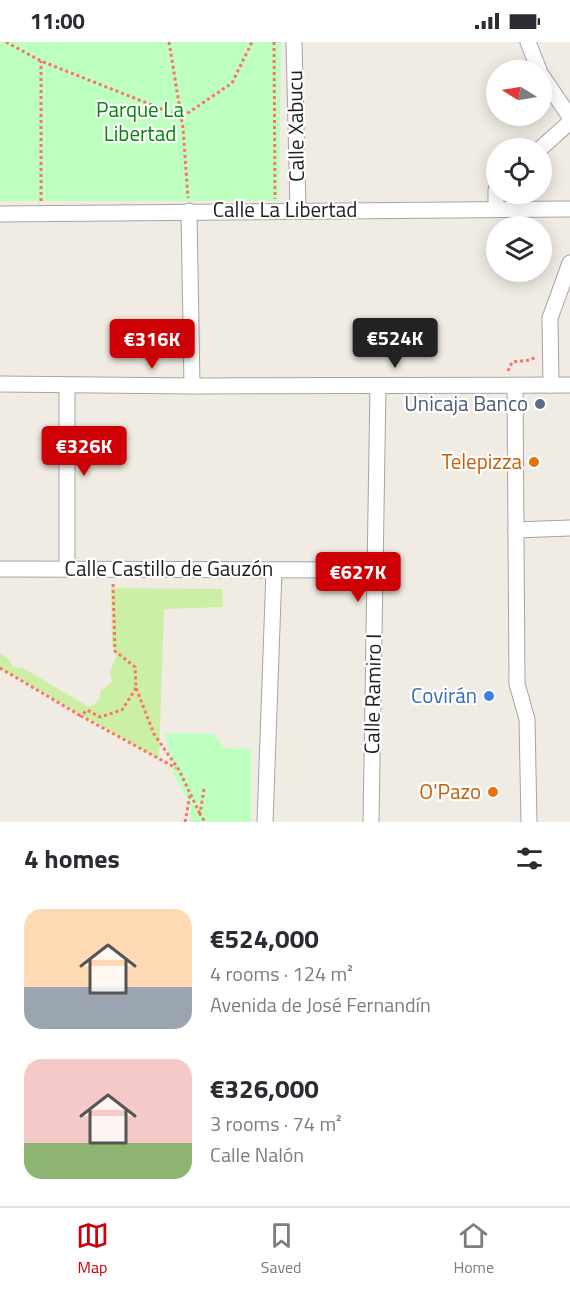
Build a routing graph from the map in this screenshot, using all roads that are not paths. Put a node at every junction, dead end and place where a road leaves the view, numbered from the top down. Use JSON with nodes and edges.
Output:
{"nodes":[{"id":1,"x":294,"y":42,"type":"edge"},
{"id":2,"x":528,"y":42,"type":"edge"},
{"id":3,"x":535,"y":60,"type":"edge"},
{"id":4,"x":552,"y":91,"type":"edge"},
{"id":5,"x":570,"y":117,"type":"edge"},
{"id":6,"x":570,"y":122,"type":"edge"},
{"id":7,"x":552,"y":138,"type":"edge"},
{"id":8,"x":496,"y":204,"type":"edge"},
{"id":9,"x":496,"y":209,"type":"junction"},
{"id":10,"x":570,"y":209,"type":"edge"},
{"id":11,"x":298,"y":210,"type":"junction"},
{"id":12,"x":189,"y":211,"type":"junction"},
{"id":13,"x":0,"y":214,"type":"edge"},
{"id":14,"x":570,"y":263,"type":"edge"},
{"id":15,"x":0,"y":384,"type":"edge"},
{"id":16,"x":550,"y":385,"type":"junction"},
{"id":17,"x":570,"y":385,"type":"edge"},
{"id":18,"x":68,"y":386,"type":"junction"},
{"id":19,"x":192,"y":386,"type":"junction"},
{"id":20,"x":378,"y":386,"type":"junction"},
{"id":21,"x":515,"y":386,"type":"junction"},
{"id":22,"x":570,"y":528,"type":"edge"},
{"id":23,"x":516,"y":530,"type":"junction"},
{"id":24,"x":67,"y":568,"type":"junction"},
{"id":25,"x":0,"y":569,"type":"edge"},
{"id":26,"x":274,"y":570,"type":"junction"},
{"id":27,"x":375,"y":570,"type":"junction"},
{"id":28,"x":265,"y":822,"type":"edge"},
{"id":29,"x":371,"y":822,"type":"edge"},
{"id":30,"x":529,"y":822,"type":"edge"}],
"edges":[{"from":1,"to":11,"type":"street","name":"Calle Xabucu"},
{"from":2,"to":3,"type":"street"},
{"from":4,"to":5,"type":"street"},
{"from":6,"to":7,"type":"street"},
{"from":8,"to":9,"type":"street"},
{"from":9,"to":10,"type":"street","name":"Calle La Libertad"},
{"from":9,"to":11,"type":"street","name":"Calle La Libertad"},
{"from":11,"to":12,"type":"street","name":"Calle La Libertad"},
{"from":12,"to":13,"type":"street","name":"Calle La Libertad"},
{"from":12,"to":19,"type":"street"},
{"from":14,"to":16,"type":"street"},
{"from":15,"to":18,"type":"street"},
{"from":16,"to":17,"type":"street"},
{"from":16,"to":21,"type":"street"},
{"from":18,"to":19,"type":"street"},
{"from":18,"to":24,"type":"street"},
{"from":19,"to":20,"type":"street"},
{"from":20,"to":21,"type":"street"},
{"from":20,"to":27,"type":"street","name":"Calle Ramiro I"},
{"from":21,"to":23,"type":"street"},
{"from":22,"to":23,"type":"street"},
{"from":23,"to":30,"type":"street"},
{"from":24,"to":25,"type":"street","name":"Calle Castillo de Gauzón"},
{"from":24,"to":26,"type":"street","name":"Calle Castillo de Gauzón"},
{"from":26,"to":27,"type":"street","name":"Calle Castillo de Gauzón"},
{"from":26,"to":28,"type":"street"},
{"from":27,"to":29,"type":"street","name":"Calle Ramiro I"}]}
